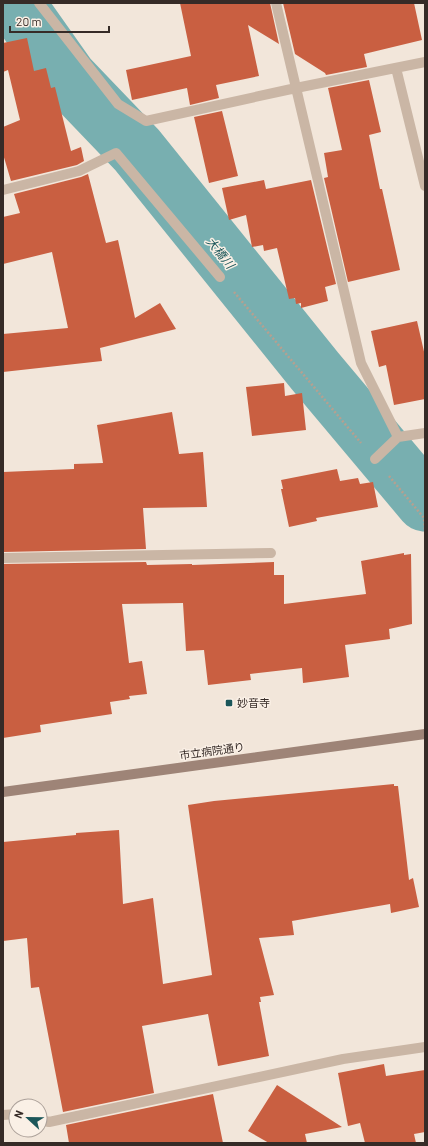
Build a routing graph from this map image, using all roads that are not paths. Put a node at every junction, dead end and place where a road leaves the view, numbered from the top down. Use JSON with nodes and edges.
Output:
{"nodes":[{"id":1,"x":39,"y":3,"type":"edge"},
{"id":2,"x":276,"y":3,"type":"edge"},
{"id":3,"x":425,"y":62,"type":"edge"},
{"id":4,"x":396,"y":68,"type":"junction"},
{"id":5,"x":296,"y":88,"type":"junction"},
{"id":6,"x":425,"y":186,"type":"edge"},
{"id":7,"x":3,"y":190,"type":"edge"},
{"id":8,"x":220,"y":277,"type":"road end"},
{"id":9,"x":425,"y":433,"type":"edge"},
{"id":10,"x":398,"y":437,"type":"junction"},
{"id":11,"x":375,"y":459,"type":"road end"},
{"id":12,"x":272,"y":553,"type":"dead end"},
{"id":13,"x":3,"y":558,"type":"edge"},
{"id":14,"x":425,"y":734,"type":"edge"},
{"id":15,"x":3,"y":792,"type":"edge"},
{"id":16,"x":425,"y":1046,"type":"edge"},
{"id":17,"x":48,"y":1122,"type":"edge"}],
"edges":[{"from":1,"to":5,"type":"street"},
{"from":2,"to":5,"type":"street"},
{"from":3,"to":4,"type":"street"},
{"from":4,"to":5,"type":"street"},
{"from":4,"to":6,"type":"street"},
{"from":5,"to":10,"type":"street"},
{"from":7,"to":8,"type":"street"},
{"from":9,"to":10,"type":"street"},
{"from":10,"to":11,"type":"street"},
{"from":12,"to":13,"type":"street"},
{"from":14,"to":15,"type":"main road","name":"市立病院通り"},
{"from":16,"to":17,"type":"street"}]}
